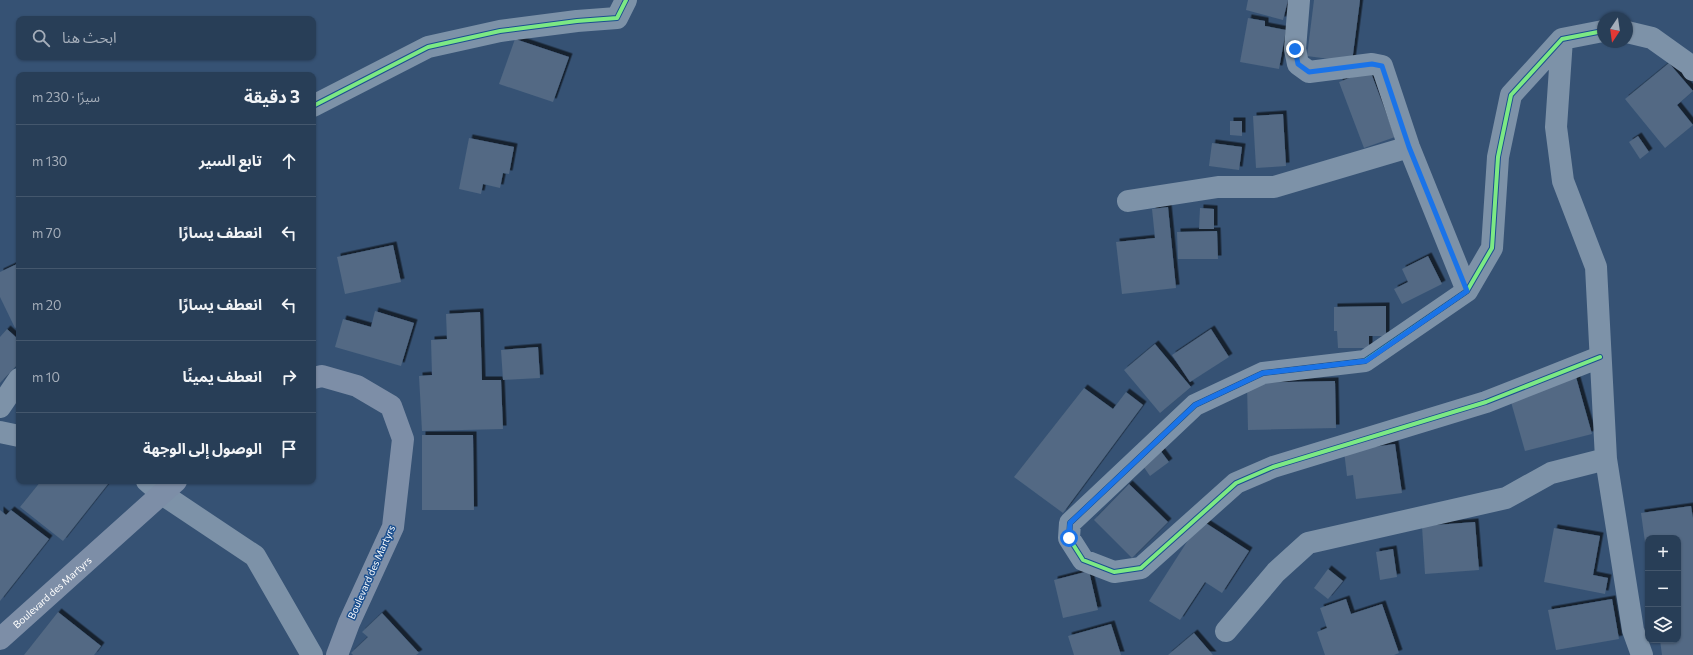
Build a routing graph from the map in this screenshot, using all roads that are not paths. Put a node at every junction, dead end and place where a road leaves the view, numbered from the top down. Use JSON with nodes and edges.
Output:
{"nodes":[{"id":1,"x":626,"y":0,"type":"edge"},
{"id":2,"x":1299,"y":0,"type":"edge"},
{"id":3,"x":1597,"y":32,"type":"edge"},
{"id":4,"x":1633,"y":33,"type":"edge"},
{"id":5,"x":1562,"y":39,"type":"junction"},
{"id":6,"x":1693,"y":70,"type":"edge"},
{"id":7,"x":316,"y":104,"type":"edge"},
{"id":8,"x":1409,"y":147,"type":"junction"},
{"id":9,"x":1128,"y":201,"type":"dead end"},
{"id":10,"x":1467,"y":291,"type":"junction"},
{"id":11,"x":1600,"y":357,"type":"junction"},
{"id":12,"x":316,"y":377,"type":"edge"},
{"id":13,"x":16,"y":383,"type":"edge"},
{"id":14,"x":0,"y":407,"type":"edge"},
{"id":15,"x":0,"y":432,"type":"edge"},
{"id":16,"x":16,"y":435,"type":"edge"},
{"id":17,"x":1606,"y":459,"type":"junction"},
{"id":18,"x":162,"y":485,"type":"edge"},
{"id":19,"x":1226,"y":631,"type":"dead end"},
{"id":20,"x":0,"y":639,"type":"edge"},
{"id":21,"x":336,"y":654,"type":"edge"},
{"id":22,"x":312,"y":655,"type":"edge"},
{"id":23,"x":1642,"y":655,"type":"edge"}],
"edges":[{"from":1,"to":7,"type":"street"},
{"from":2,"to":8,"type":"street"},
{"from":3,"to":5,"type":"street"},
{"from":4,"to":6,"type":"street"},
{"from":5,"to":10,"type":"street"},
{"from":5,"to":11,"type":"street"},
{"from":8,"to":9,"type":"street"},
{"from":8,"to":10,"type":"street"},
{"from":10,"to":11,"type":"street"},
{"from":11,"to":17,"type":"street"},
{"from":12,"to":21,"type":"main road","name":"Boulevard des Martyrs"},
{"from":13,"to":14,"type":"street"},
{"from":15,"to":16,"type":"street"},
{"from":17,"to":19,"type":"street"},
{"from":17,"to":23,"type":"street"},
{"from":18,"to":20,"type":"main road","name":"Boulevard des Martyrs"},
{"from":18,"to":22,"type":"street"}]}
